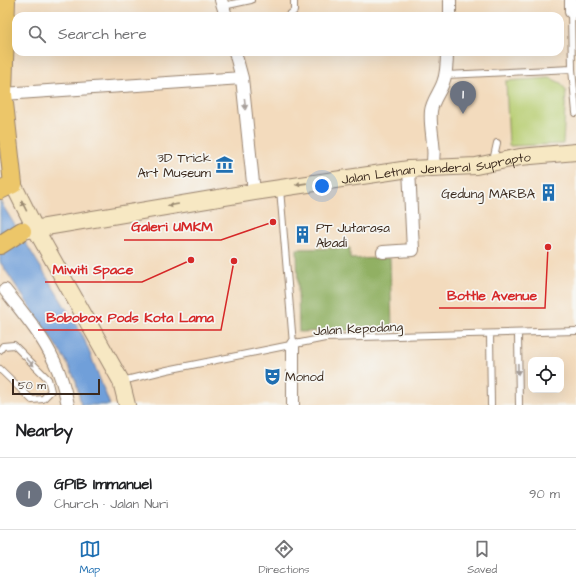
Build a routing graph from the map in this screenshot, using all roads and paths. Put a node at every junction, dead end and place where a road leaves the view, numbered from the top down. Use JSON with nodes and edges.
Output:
{"nodes":[{"id":1,"x":6,"y":0,"type":"edge"},
{"id":2,"x":251,"y":0,"type":"edge"},
{"id":3,"x":294,"y":0,"type":"edge"},
{"id":4,"x":450,"y":0,"type":"edge"},
{"id":5,"x":223,"y":7,"type":"edge"},
{"id":6,"x":573,"y":8,"type":"edge"},
{"id":7,"x":293,"y":12,"type":"edge"},
{"id":8,"x":450,"y":12,"type":"edge"},
{"id":9,"x":236,"y":56,"type":"edge"},
{"id":10,"x":447,"y":56,"type":"edge"},
{"id":11,"x":572,"y":69,"type":"junction"},
{"id":12,"x":446,"y":75,"type":"junction"},
{"id":13,"x":242,"y":78,"type":"junction"},
{"id":14,"x":3,"y":94,"type":"junction"},
{"id":15,"x":576,"y":113,"type":"edge"},
{"id":16,"x":3,"y":117,"type":"edge"},
{"id":17,"x":497,"y":143,"type":"dead end"},
{"id":18,"x":576,"y":152,"type":"edge"},
{"id":19,"x":493,"y":163,"type":"junction"},
{"id":20,"x":432,"y":167,"type":"junction"},
{"id":21,"x":409,"y":169,"type":"junction"},
{"id":22,"x":5,"y":188,"type":"edge"},
{"id":23,"x":280,"y":188,"type":"junction"},
{"id":24,"x":254,"y":192,"type":"junction"},
{"id":25,"x":29,"y":230,"type":"junction"},
{"id":26,"x":0,"y":245,"type":"edge"},
{"id":27,"x":383,"y":252,"type":"dead end"},
{"id":28,"x":5,"y":290,"type":"dead end"},
{"id":29,"x":576,"y":331,"type":"edge"},
{"id":30,"x":490,"y":334,"type":"junction"},
{"id":31,"x":518,"y":334,"type":"junction"},
{"id":32,"x":292,"y":344,"type":"junction"},
{"id":33,"x":0,"y":350,"type":"edge"},
{"id":34,"x":0,"y":369,"type":"edge"},
{"id":35,"x":121,"y":381,"type":"junction"},
{"id":36,"x":68,"y":405,"type":"edge"},
{"id":37,"x":127,"y":405,"type":"edge"},
{"id":38,"x":294,"y":405,"type":"edge"},
{"id":39,"x":491,"y":405,"type":"edge"},
{"id":40,"x":519,"y":405,"type":"edge"}],
"edges":[{"from":1,"to":14,"type":"main road"},
{"from":2,"to":5,"type":"lane"},
{"from":3,"to":7,"type":"lane"},
{"from":4,"to":8,"type":"street"},
{"from":6,"to":11,"type":"lane"},
{"from":9,"to":13,"type":"street"},
{"from":10,"to":12,"type":"street"},
{"from":11,"to":12,"type":"lane"},
{"from":11,"to":15,"type":"lane"},
{"from":12,"to":20,"type":"street"},
{"from":13,"to":14,"type":"street"},
{"from":13,"to":24,"type":"street","one_way":true},
{"from":14,"to":16,"type":"main road"},
{"from":16,"to":22,"type":"main road"},
{"from":17,"to":19,"type":"lane"},
{"from":18,"to":19,"type":"main road","name":"Jalan Letnan Jenderal Suprapto"},
{"from":19,"to":20,"type":"main road","name":"Jalan Letnan Jenderal Suprapto"},
{"from":20,"to":21,"type":"main road","name":"Jalan Letnan Jenderal Suprapto"},
{"from":21,"to":23,"type":"main road","name":"Jalan Letnan Jenderal Suprapto","one_way":true},
{"from":21,"to":27,"type":"street"},
{"from":25,"to":22,"type":"main road","one_way":true},
{"from":23,"to":24,"type":"main road","name":"Jalan Letnan Jenderal Suprapto"},
{"from":23,"to":32,"type":"lane"},
{"from":24,"to":25,"type":"main road","name":"Jalan Letnan Jenderal Suprapto","one_way":true},
{"from":25,"to":26,"type":"main road"},
{"from":25,"to":35,"type":"main road"},
{"from":28,"to":36,"type":"street"},
{"from":29,"to":31,"type":"lane","name":"Jalan Kepodang"},
{"from":30,"to":31,"type":"lane","name":"Jalan Kepodang"},
{"from":30,"to":32,"type":"lane","name":"Jalan Kepodang"},
{"from":30,"to":39,"type":"lane"},
{"from":31,"to":40,"type":"lane","one_way":true},
{"from":32,"to":35,"type":"lane","name":"Jalan Kepodang"},
{"from":32,"to":38,"type":"street"},
{"from":33,"to":34,"type":"lane","one_way":true},
{"from":35,"to":37,"type":"main road"}]}
